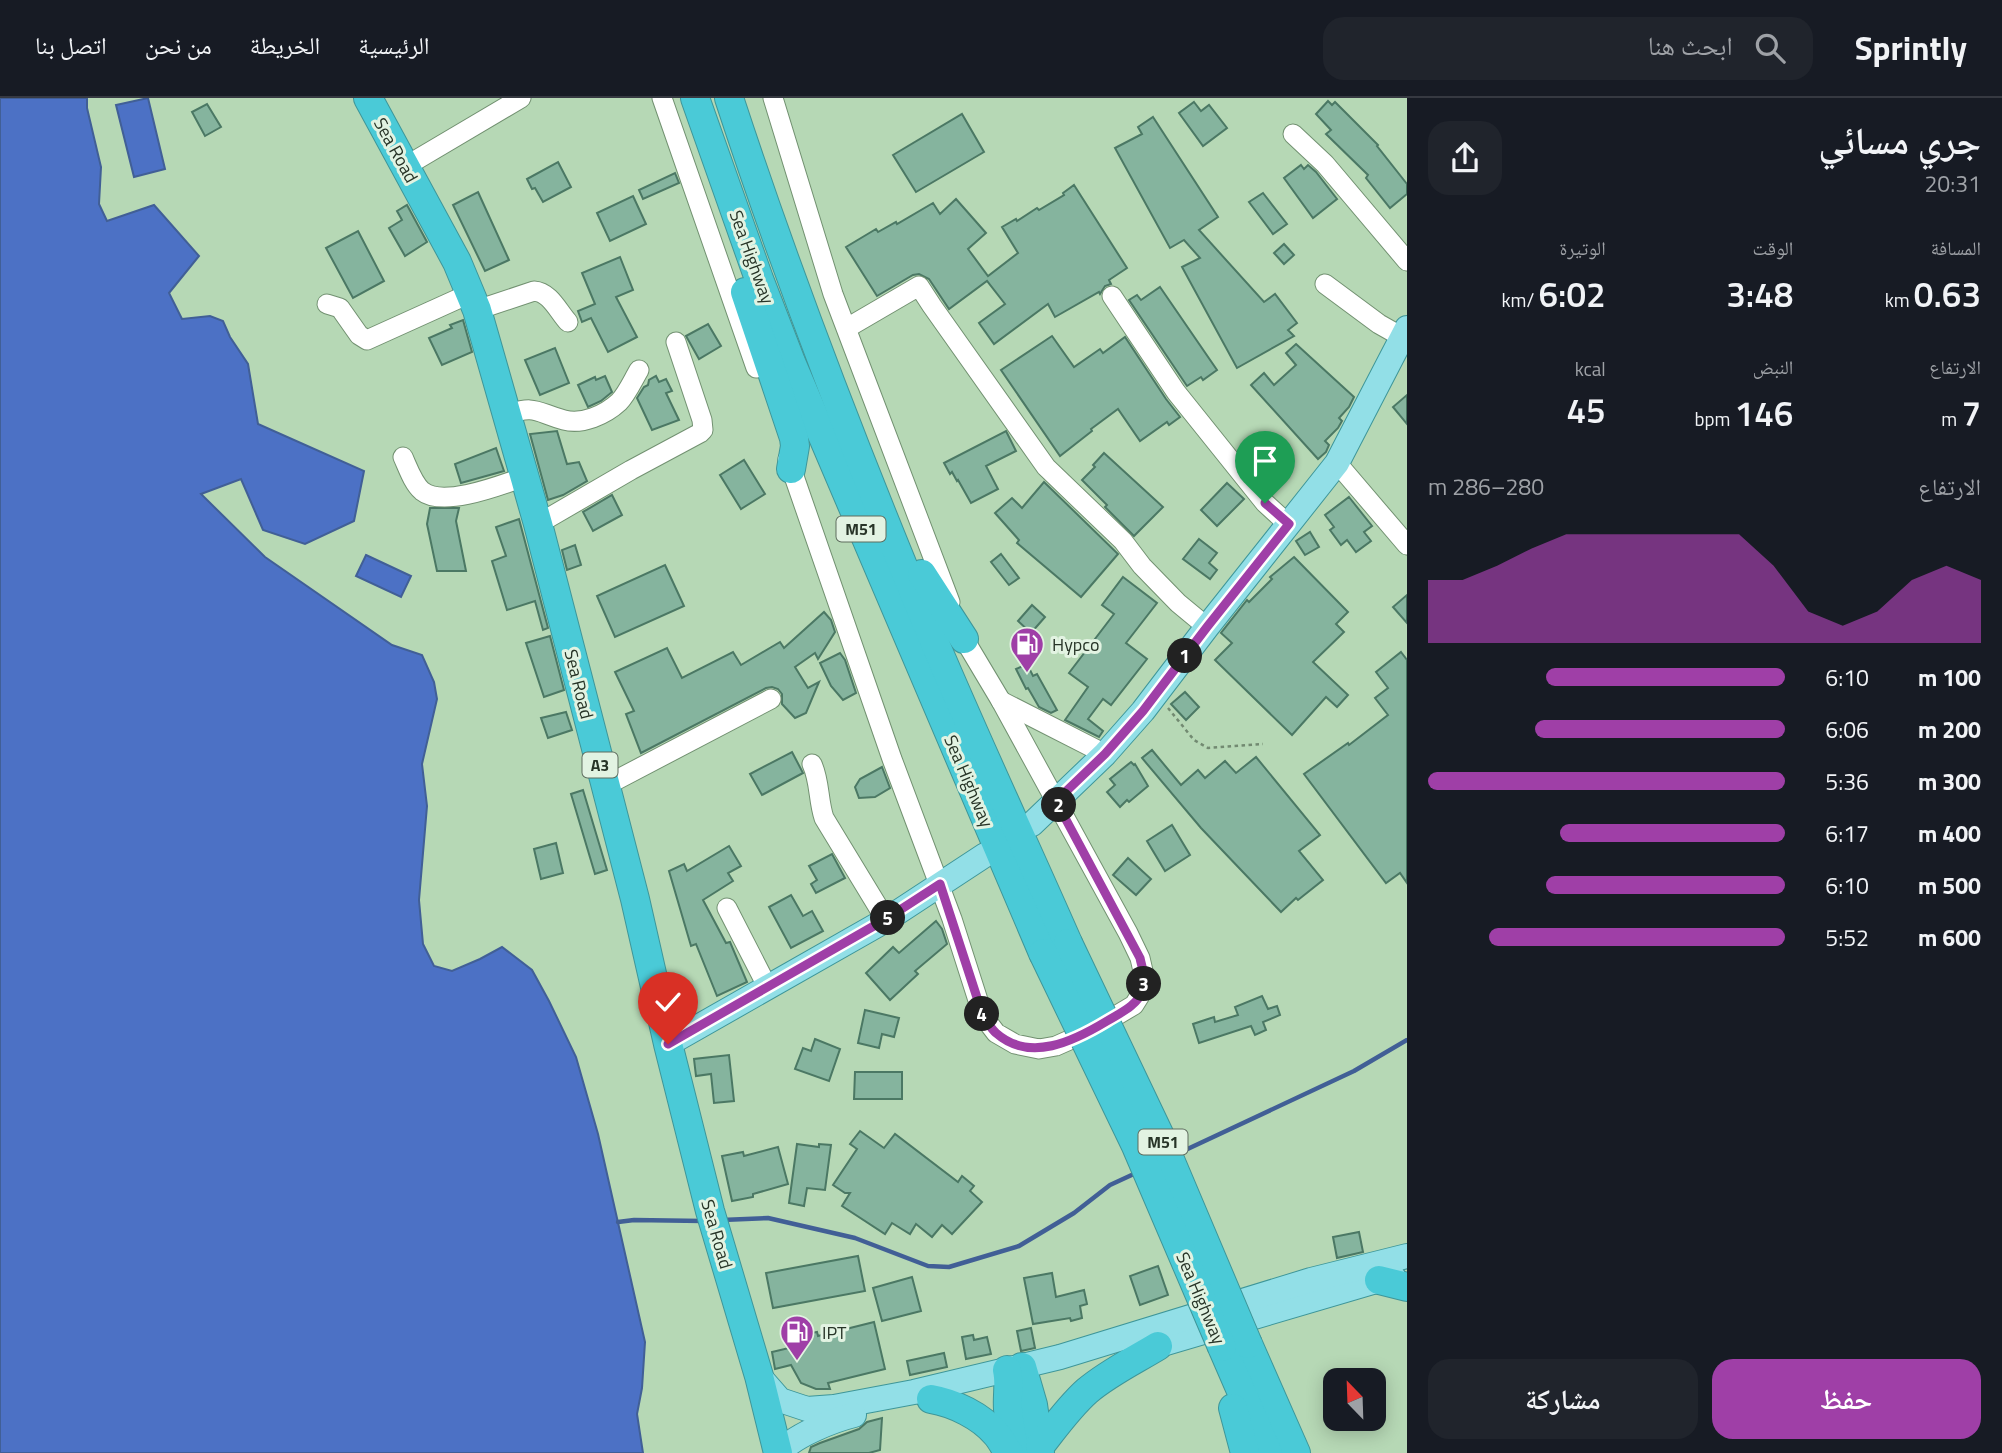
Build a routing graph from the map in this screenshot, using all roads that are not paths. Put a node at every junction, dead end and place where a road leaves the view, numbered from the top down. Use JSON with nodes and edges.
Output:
{"nodes":[{"id":1,"x":368,"y":98,"type":"edge"},
{"id":2,"x":522,"y":98,"type":"edge"},
{"id":3,"x":662,"y":98,"type":"edge"},
{"id":4,"x":729,"y":98,"type":"edge"},
{"id":5,"x":773,"y":98,"type":"edge"},
{"id":6,"x":698,"y":106,"type":"edge"},
{"id":7,"x":1293,"y":134,"type":"dead end"},
{"id":8,"x":406,"y":166,"type":"junction"},
{"id":9,"x":1407,"y":261,"type":"edge"},
{"id":10,"x":1325,"y":284,"type":"dead end"},
{"id":11,"x":1112,"y":296,"type":"dead end"},
{"id":12,"x":474,"y":302,"type":"junction"},
{"id":13,"x":327,"y":304,"type":"dead end"},
{"id":14,"x":568,"y":323,"type":"dead end"},
{"id":15,"x":847,"y":328,"type":"junction"},
{"id":16,"x":1405,"y":333,"type":"edge"},
{"id":17,"x":676,"y":342,"type":"dead end"},
{"id":18,"x":639,"y":370,"type":"dead end"},
{"id":19,"x":506,"y":415,"type":"junction"},
{"id":20,"x":403,"y":457,"type":"dead end"},
{"id":21,"x":1337,"y":463,"type":"junction"},
{"id":22,"x":791,"y":469,"type":"junction"},
{"id":23,"x":524,"y":477,"type":"junction"},
{"id":24,"x":876,"y":496,"type":"junction"},
{"id":25,"x":538,"y":524,"type":"junction"},
{"id":26,"x":1289,"y":524,"type":"junction"},
{"id":27,"x":1407,"y":545,"type":"edge"},
{"id":28,"x":1207,"y":627,"type":"junction"},
{"id":29,"x":964,"y":639,"type":"junction"},
{"id":30,"x":771,"y":699,"type":"dead end"},
{"id":31,"x":1001,"y":701,"type":"junction"},
{"id":32,"x":1105,"y":754,"type":"junction"},
{"id":33,"x":813,"y":764,"type":"dead end"},
{"id":34,"x":605,"y":786,"type":"junction"},
{"id":35,"x":1056,"y":801,"type":"junction"},
{"id":36,"x":1032,"y":824,"type":"dead end"},
{"id":37,"x":985,"y":855,"type":"dead end"},
{"id":38,"x":940,"y":884,"type":"junction"},
{"id":39,"x":727,"y":908,"type":"dead end"},
{"id":40,"x":886,"y":919,"type":"junction"},
{"id":41,"x":1056,"y":948,"type":"junction"},
{"id":42,"x":768,"y":988,"type":"junction"},
{"id":43,"x":668,"y":1044,"type":"junction"},
{"id":44,"x":1407,"y":1256,"type":"edge"},
{"id":45,"x":1407,"y":1273,"type":"edge"},
{"id":46,"x":1379,"y":1280,"type":"junction"},
{"id":47,"x":1407,"y":1287,"type":"edge"},
{"id":48,"x":1158,"y":1346,"type":"junction"},
{"id":49,"x":1233,"y":1352,"type":"junction"},
{"id":50,"x":1016,"y":1374,"type":"junction"},
{"id":51,"x":759,"y":1376,"type":"junction"},
{"id":52,"x":931,"y":1399,"type":"junction"},
{"id":53,"x":1032,"y":1451,"type":"edge"},
{"id":54,"x":779,"y":1453,"type":"edge"},
{"id":55,"x":1009,"y":1453,"type":"edge"},
{"id":56,"x":1245,"y":1453,"type":"edge"},
{"id":57,"x":1268,"y":1453,"type":"edge"},
{"id":58,"x":1296,"y":1453,"type":"edge"}],
"edges":[{"from":1,"to":8,"type":"highway","name":"Sea Road","number":"A3"},
{"from":2,"to":8,"type":"street"},
{"from":3,"to":22,"type":"street"},
{"from":4,"to":24,"type":"highway","name":"Sea Highway","number":"M51"},
{"from":5,"to":15,"type":"street"},
{"from":6,"to":22,"type":"highway"},
{"from":6,"to":41,"type":"highway","name":"Sea Highway","number":"M51"},
{"from":7,"to":9,"type":"street"},
{"from":8,"to":12,"type":"highway","name":"Sea Road","number":"A3"},
{"from":10,"to":16,"type":"street"},
{"from":11,"to":26,"type":"street"},
{"from":12,"to":13,"type":"street"},
{"from":12,"to":14,"type":"street"},
{"from":12,"to":19,"type":"highway","name":"Sea Road","number":"A3"},
{"from":15,"to":28,"type":"street"},
{"from":15,"to":29,"type":"street"},
{"from":16,"to":21,"type":"main road"},
{"from":17,"to":25,"type":"street"},
{"from":18,"to":19,"type":"street"},
{"from":19,"to":23,"type":"highway","name":"Sea Road","number":"A3"},
{"from":20,"to":23,"type":"street"},
{"from":21,"to":26,"type":"main road"},
{"from":21,"to":27,"type":"street"},
{"from":22,"to":38,"type":"street"},
{"from":23,"to":25,"type":"highway","name":"Sea Road","number":"A3"},
{"from":24,"to":29,"type":"highway"},
{"from":24,"to":41,"type":"highway","name":"Sea Highway","number":"M51"},
{"from":25,"to":34,"type":"highway","name":"Sea Road","number":"A3"},
{"from":26,"to":28,"type":"main road"},
{"from":28,"to":32,"type":"main road"},
{"from":29,"to":31,"type":"street"},
{"from":30,"to":34,"type":"street"},
{"from":31,"to":32,"type":"street"},
{"from":31,"to":35,"type":"street"},
{"from":32,"to":35,"type":"main road"},
{"from":33,"to":40,"type":"street"},
{"from":34,"to":43,"type":"highway","name":"Sea Road","number":"A3"},
{"from":35,"to":36,"type":"main road"},
{"from":35,"to":38,"type":"street"},
{"from":37,"to":38,"type":"main road"},
{"from":38,"to":40,"type":"main road"},
{"from":39,"to":42,"type":"street"},
{"from":40,"to":42,"type":"main road"},
{"from":41,"to":49,"type":"highway","name":"Sea Highway","number":"M51","bridge":true},
{"from":42,"to":43,"type":"main road"},
{"from":43,"to":51,"type":"highway","name":"Sea Road","number":"A3"},
{"from":44,"to":50,"type":"main road"},
{"from":45,"to":46,"type":"main road"},
{"from":46,"to":47,"type":"highway"},
{"from":46,"to":48,"type":"main road"},
{"from":48,"to":50,"type":"main road"},
{"from":48,"to":53,"type":"highway"},
{"from":49,"to":56,"type":"highway"},
{"from":49,"to":57,"type":"highway","name":"Sea Highway","number":"M51"},
{"from":49,"to":58,"type":"highway","name":"Sea Highway","number":"M51"},
{"from":50,"to":51,"type":"main road"},
{"from":50,"to":52,"type":"main road"},
{"from":50,"to":53,"type":"highway"},
{"from":51,"to":54,"type":"highway","name":"Sea Road","number":"A3"},
{"from":52,"to":54,"type":"main road"},
{"from":52,"to":55,"type":"highway"}]}
